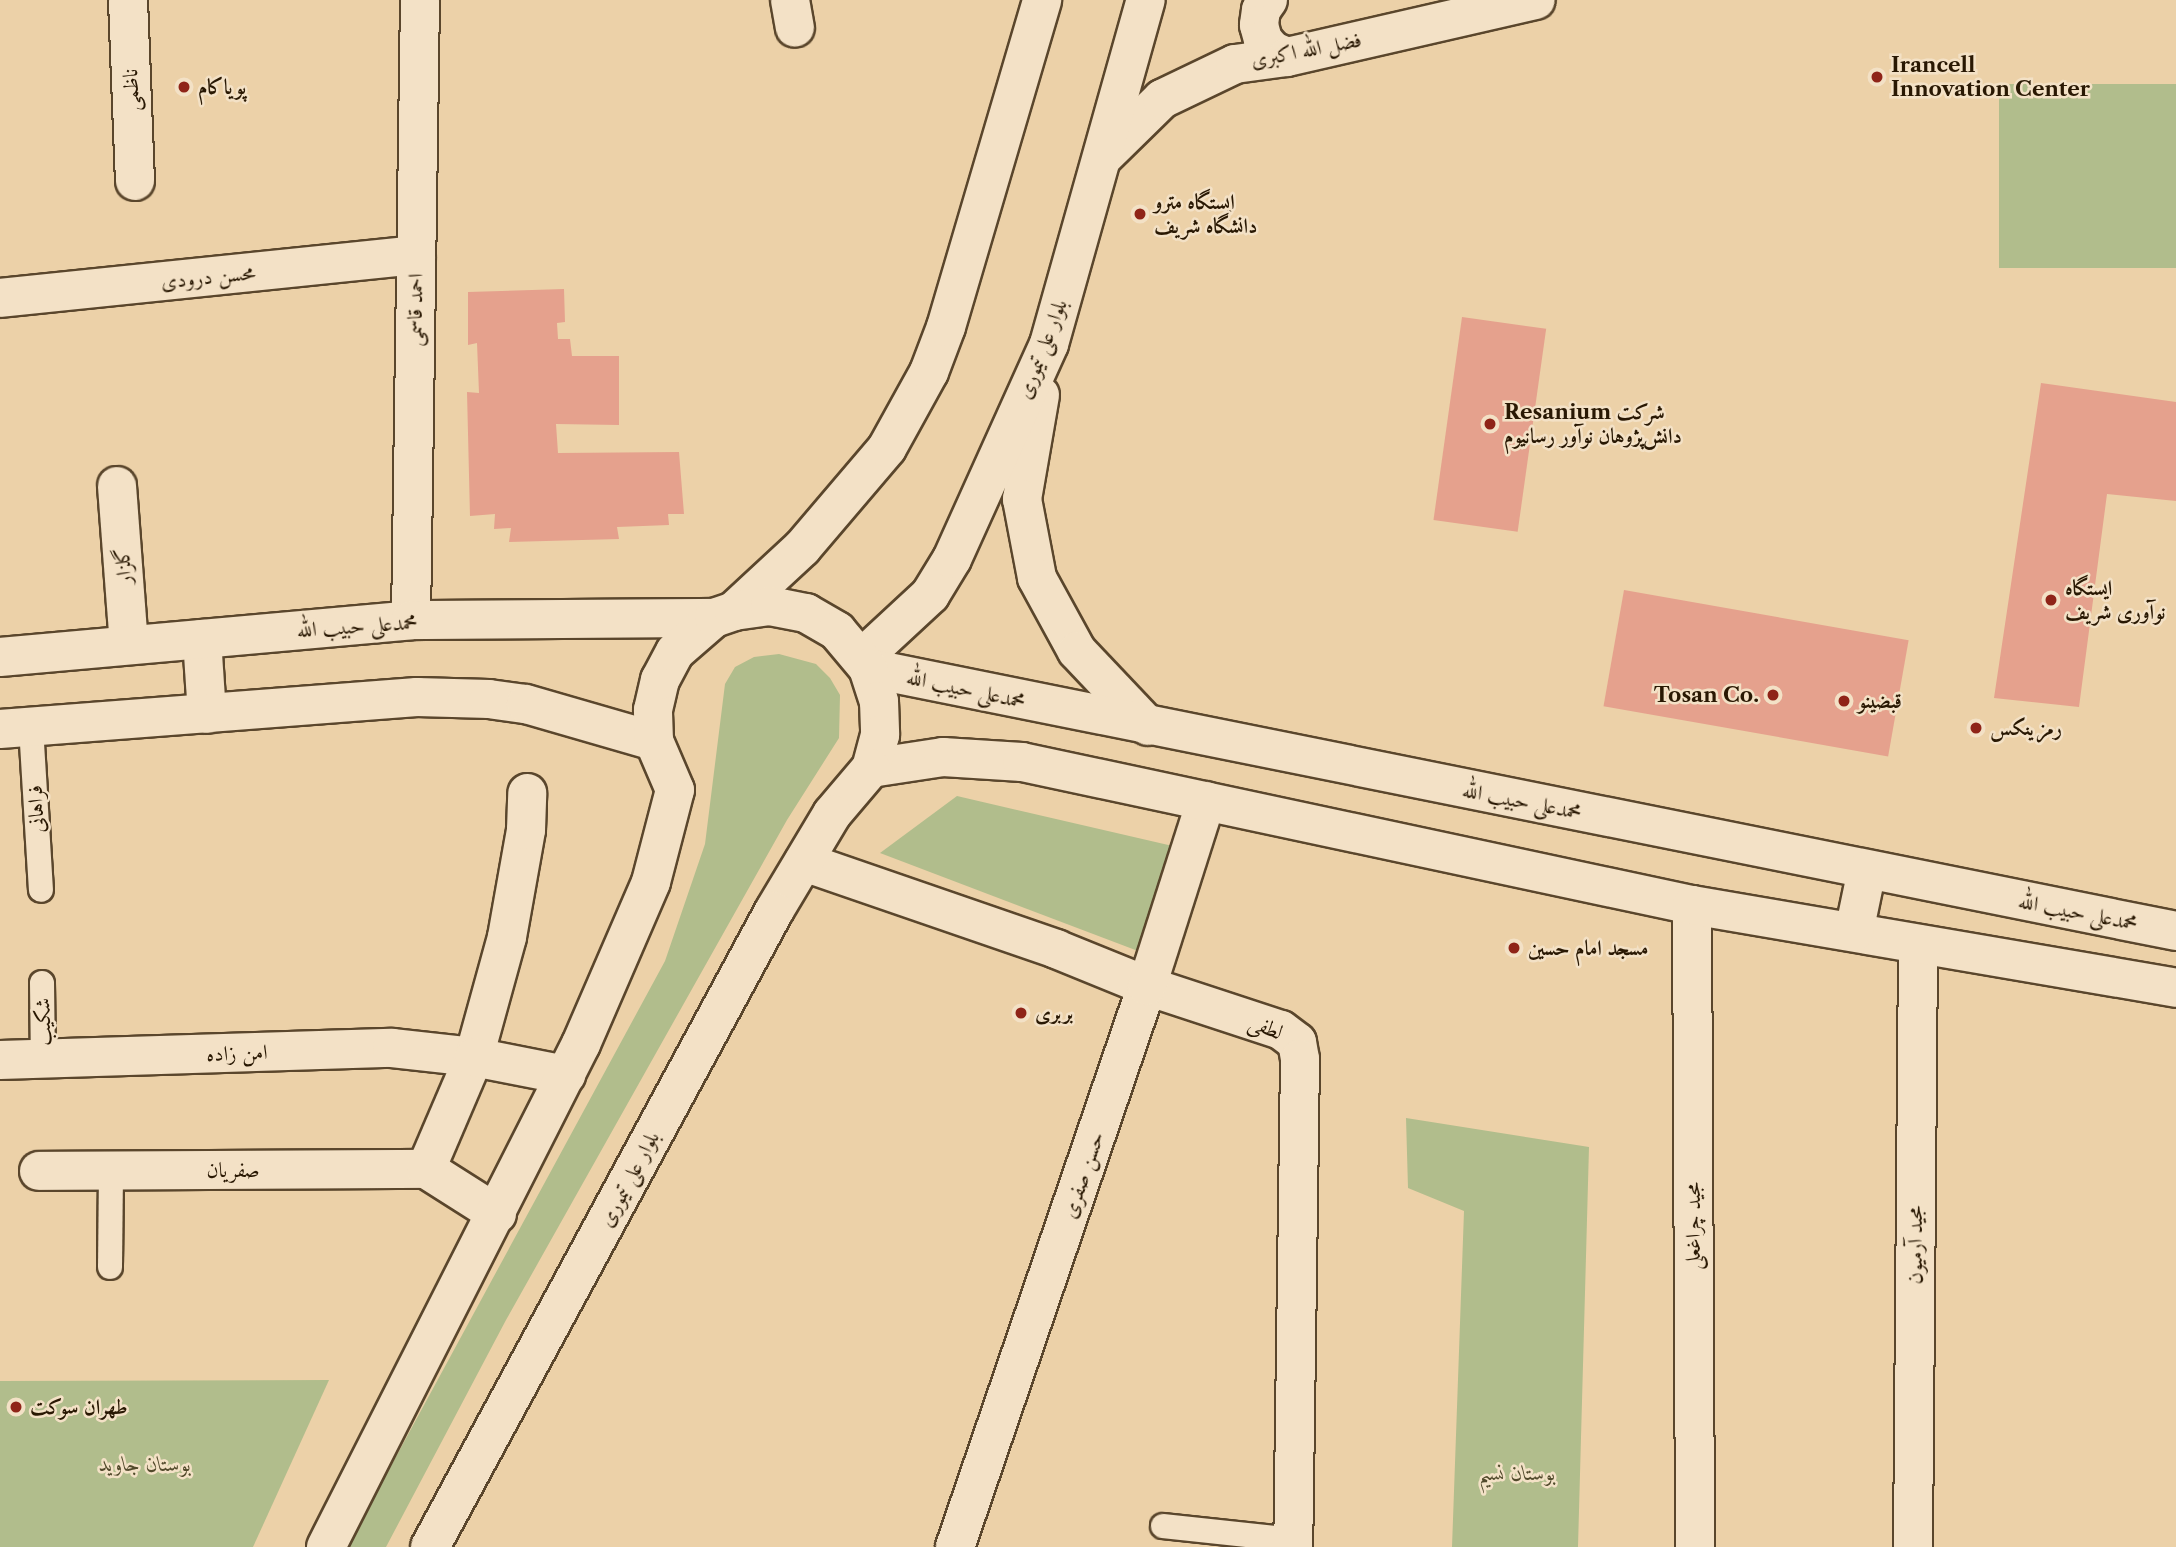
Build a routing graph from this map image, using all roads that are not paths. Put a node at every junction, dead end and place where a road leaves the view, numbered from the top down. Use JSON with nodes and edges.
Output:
{"nodes":[{"id":1,"x":128,"y":0,"type":"edge"},
{"id":2,"x":421,"y":0,"type":"edge"},
{"id":3,"x":1042,"y":0,"type":"edge"},
{"id":4,"x":1146,"y":0,"type":"edge"},
{"id":5,"x":1268,"y":0,"type":"edge"},
{"id":6,"x":1536,"y":0,"type":"edge"},
{"id":7,"x":1287,"y":57,"type":"junction"},
{"id":8,"x":1103,"y":157,"type":"junction"},
{"id":9,"x":135,"y":181,"type":"dead end"},
{"id":10,"x":416,"y":255,"type":"junction"},
{"id":11,"x":0,"y":298,"type":"edge"},
{"id":12,"x":1049,"y":344,"type":"junction"},
{"id":13,"x":117,"y":486,"type":"dead end"},
{"id":14,"x":724,"y":614,"type":"junction"},
{"id":15,"x":411,"y":620,"type":"junction"},
{"id":16,"x":202,"y":639,"type":"junction"},
{"id":17,"x":129,"y":645,"type":"junction"},
{"id":18,"x":0,"y":657,"type":"edge"},
{"id":19,"x":865,"y":663,"type":"junction"},
{"id":20,"x":207,"y":714,"type":"junction"},
{"id":21,"x":1148,"y":726,"type":"junction"},
{"id":22,"x":16,"y":728,"type":"edge"},
{"id":23,"x":654,"y":741,"type":"junction"},
{"id":24,"x":871,"y":768,"type":"junction"},
{"id":25,"x":527,"y":793,"type":"dead end"},
{"id":26,"x":1206,"y":801,"type":"junction"},
{"id":27,"x":804,"y":862,"type":"junction"},
{"id":28,"x":1867,"y":870,"type":"junction"},
{"id":29,"x":41,"y":890,"type":"dead end"},
{"id":30,"x":1692,"y":905,"type":"junction"},
{"id":31,"x":2176,"y":931,"type":"edge"},
{"id":32,"x":1854,"y":932,"type":"junction"},
{"id":33,"x":1918,"y":944,"type":"junction"},
{"id":34,"x":42,"y":983,"type":"dead end"},
{"id":35,"x":1147,"y":986,"type":"junction"},
{"id":36,"x":2176,"y":988,"type":"edge"},
{"id":37,"x":474,"y":1057,"type":"junction"},
{"id":38,"x":0,"y":1060,"type":"edge"},
{"id":39,"x":43,"y":1060,"type":"junction"},
{"id":40,"x":566,"y":1075,"type":"junction"},
{"id":41,"x":426,"y":1169,"type":"junction"},
{"id":42,"x":39,"y":1171,"type":"dead end"},
{"id":43,"x":111,"y":1171,"type":"junction"},
{"id":44,"x":497,"y":1214,"type":"junction"},
{"id":45,"x":110,"y":1267,"type":"dead end"},
{"id":46,"x":1163,"y":1526,"type":"dead end"},
{"id":47,"x":1293,"y":1544,"type":"edge"},
{"id":48,"x":326,"y":1547,"type":"edge"},
{"id":49,"x":430,"y":1547,"type":"edge"},
{"id":50,"x":955,"y":1547,"type":"edge"},
{"id":51,"x":1695,"y":1547,"type":"edge"},
{"id":52,"x":1913,"y":1547,"type":"edge"}],
"edges":[{"from":1,"to":9,"type":"main road","name":"ناظمی"},
{"from":2,"to":10,"type":"main road","name":"احمد قاسمی"},
{"from":3,"to":14,"type":"main road"},
{"from":4,"to":8,"type":"main road","name":"بلوار علی تیموری"},
{"from":5,"to":7,"type":"main road"},
{"from":6,"to":7,"type":"main road","name":"فضل الله اکبری"},
{"from":7,"to":8,"type":"main road","name":"فضل الله اکبری"},
{"from":8,"to":12,"type":"main road","name":"بلوار علی تیموری"},
{"from":10,"to":11,"type":"main road","name":"محسن درودی"},
{"from":10,"to":15,"type":"main road","name":"احمد قاسمی"},
{"from":12,"to":19,"type":"main road","name":"بلوار علی تیموری"},
{"from":12,"to":21,"type":"main road"},
{"from":13,"to":17,"type":"main road","name":"گلزار"},
{"from":14,"to":15,"type":"main road","name":"محمدعلی حبیب الله"},
{"from":14,"to":19,"type":"main road","name":"محمدعلی حبیب الله"},
{"from":14,"to":23,"type":"main road"},
{"from":15,"to":16,"type":"main road","name":"محمدعلی حبیب الله"},
{"from":16,"to":17,"type":"main road","name":"محمدعلی حبیب الله"},
{"from":16,"to":20,"type":"main road"},
{"from":17,"to":18,"type":"main road","name":"محمدعلی حبیب الله"},
{"from":19,"to":21,"type":"main road","name":"محمدعلی حبیب الله"},
{"from":19,"to":24,"type":"main road"},
{"from":20,"to":22,"type":"main road"},
{"from":20,"to":23,"type":"main road"},
{"from":21,"to":28,"type":"main road","name":"محمدعلی حبیب الله"},
{"from":22,"to":29,"type":"lane","name":"فراهانی"},
{"from":23,"to":40,"type":"main road"},
{"from":24,"to":26,"type":"main road"},
{"from":24,"to":27,"type":"main road","name":"بلوار علی تیموری"},
{"from":25,"to":37,"type":"main road"},
{"from":26,"to":30,"type":"main road"},
{"from":26,"to":35,"type":"main road","name":"حسن صفری"},
{"from":27,"to":35,"type":"main road","name":"لطفی"},
{"from":27,"to":49,"type":"main road","name":"بلوار علی تیموری"},
{"from":28,"to":31,"type":"main road","name":"محمدعلی حبیب الله"},
{"from":28,"to":32,"type":"main road"},
{"from":30,"to":32,"type":"main road"},
{"from":30,"to":51,"type":"main road","name":"مجید چراغعلی"},
{"from":32,"to":33,"type":"main road"},
{"from":33,"to":36,"type":"main road"},
{"from":33,"to":52,"type":"main road","name":"مجید آرمیون"},
{"from":34,"to":39,"type":"lane","name":"شکیب"},
{"from":35,"to":47,"type":"main road","name":"لطفی"},
{"from":35,"to":50,"type":"main road","name":"حسن صفری"},
{"from":37,"to":39,"type":"main road","name":"امن زاده"},
{"from":37,"to":40,"type":"main road","name":"امن زاده"},
{"from":37,"to":41,"type":"main road"},
{"from":38,"to":39,"type":"main road","name":"امن زاده"},
{"from":40,"to":44,"type":"main road"},
{"from":41,"to":43,"type":"main road","name":"صفریان"},
{"from":41,"to":44,"type":"main road"},
{"from":42,"to":43,"type":"main road","name":"صفریان"},
{"from":43,"to":45,"type":"lane"},
{"from":44,"to":48,"type":"main road"},
{"from":46,"to":47,"type":"lane","name":"لطفی"}]}
